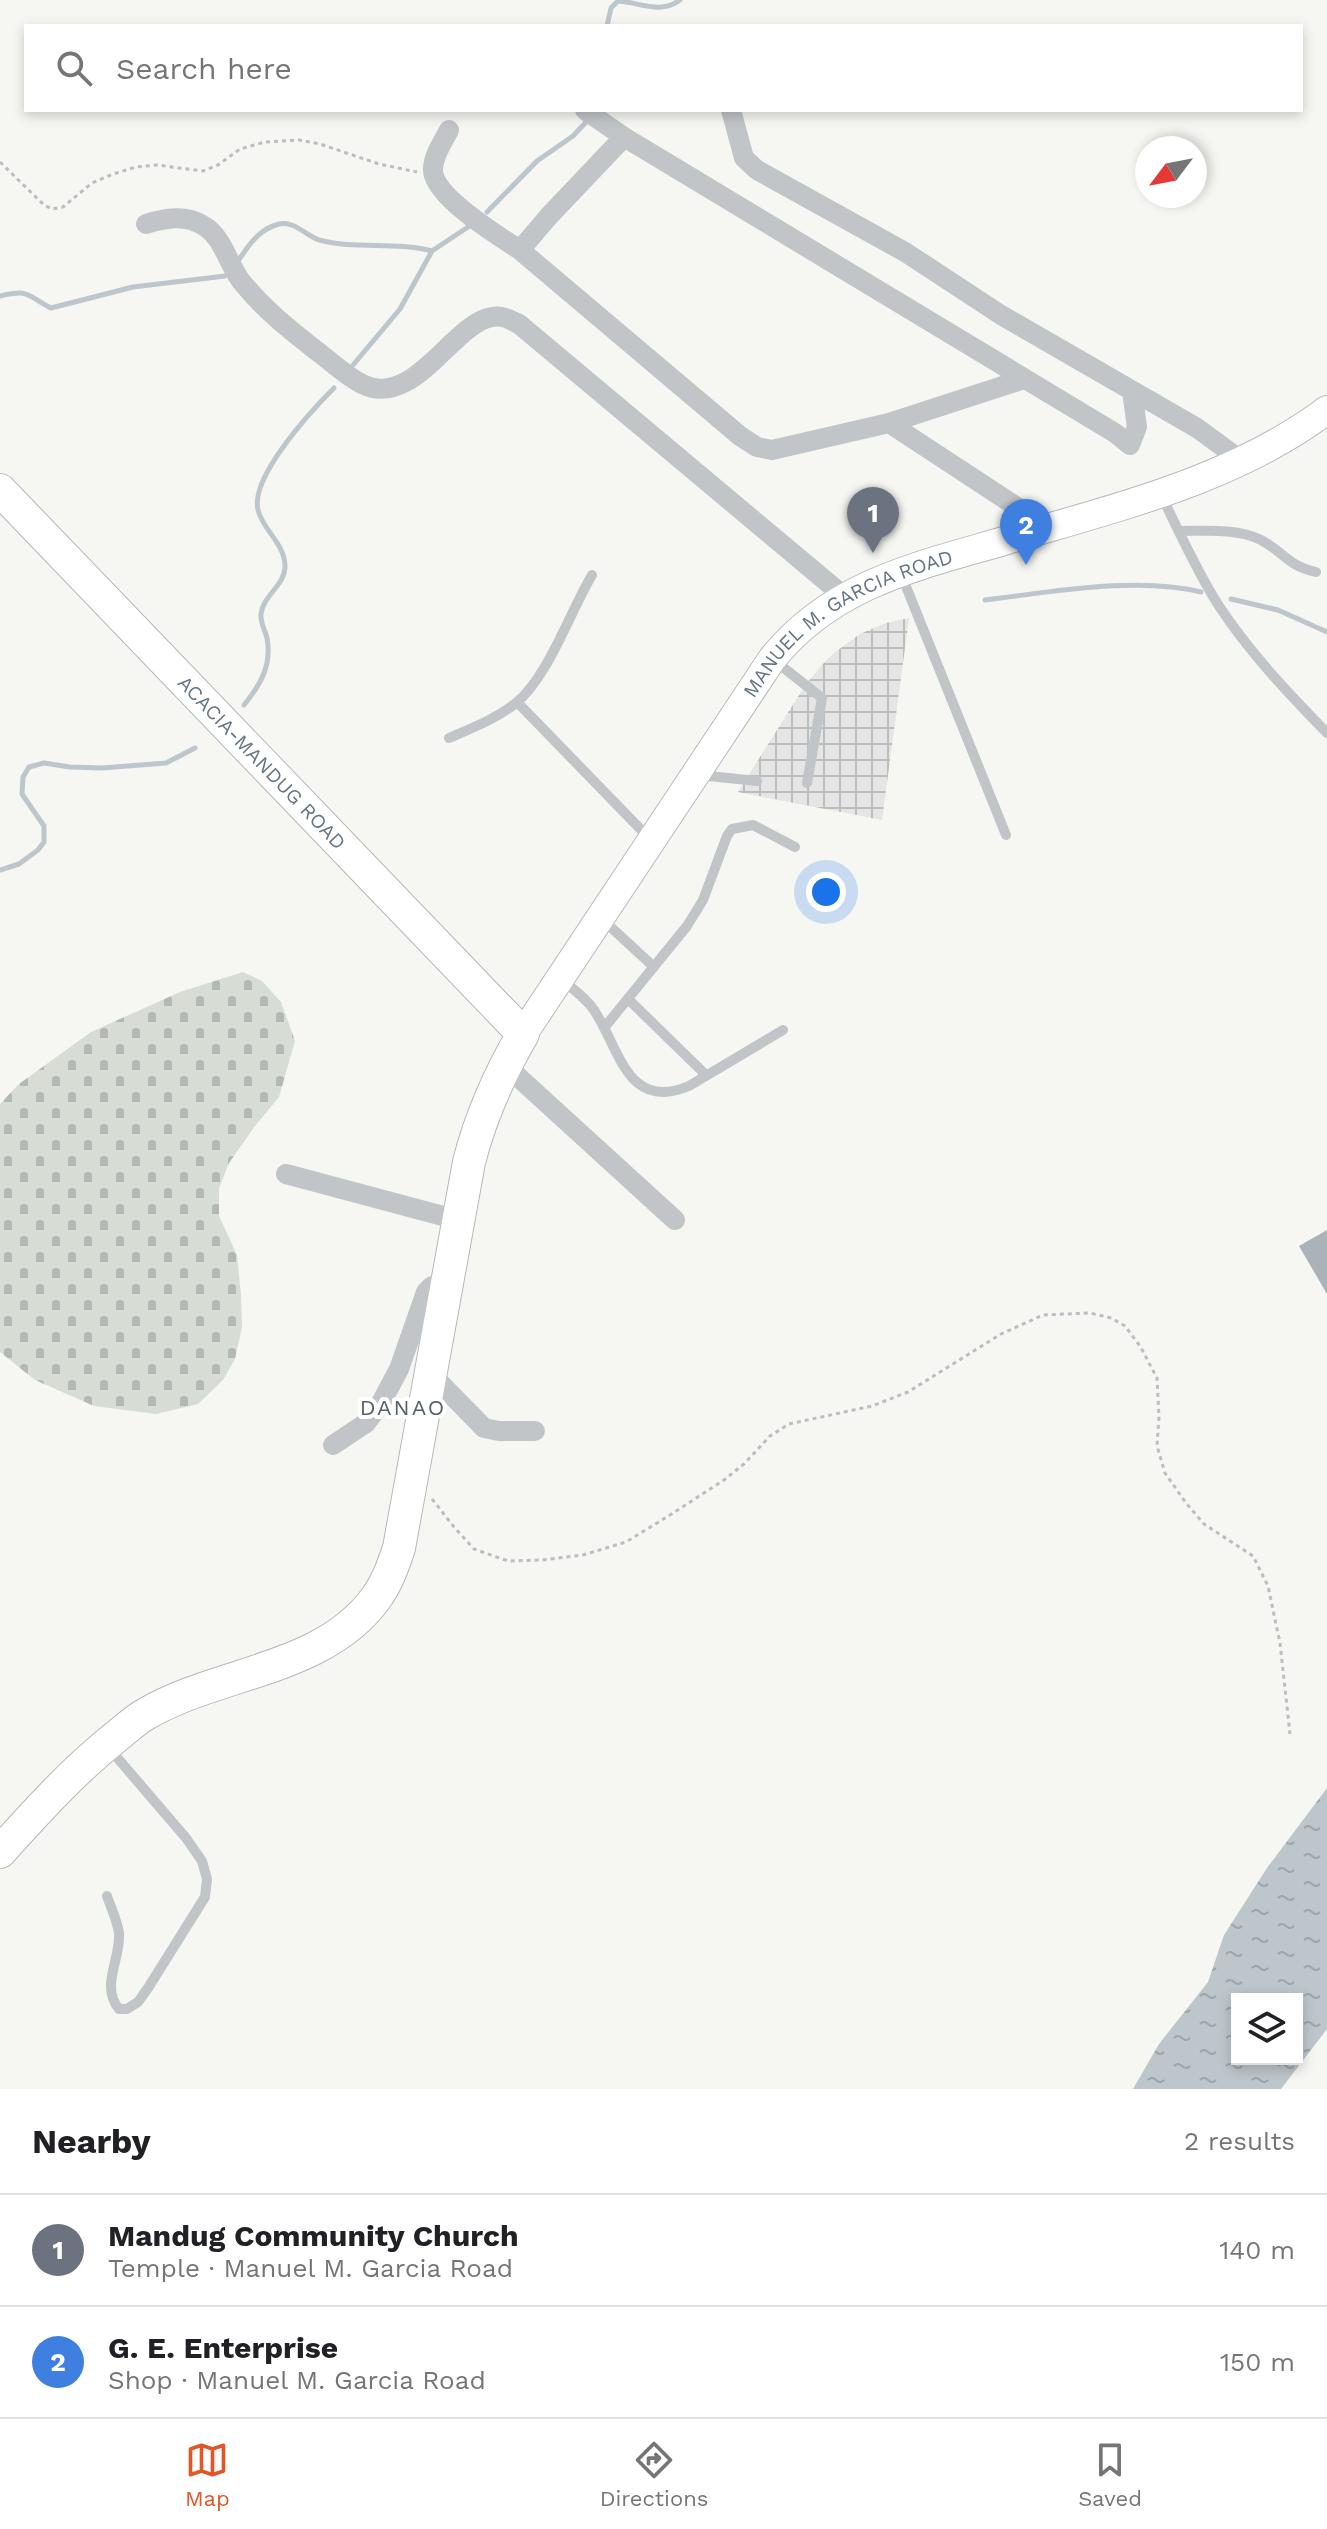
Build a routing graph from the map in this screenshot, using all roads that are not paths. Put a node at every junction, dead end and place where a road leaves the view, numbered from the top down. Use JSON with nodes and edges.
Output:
{"nodes":[{"id":1,"x":588,"y":112,"type":"edge"},
{"id":2,"x":732,"y":112,"type":"edge"},
{"id":3,"x":449,"y":130,"type":"dead end"},
{"id":4,"x":624,"y":137,"type":"junction"},
{"id":5,"x":146,"y":224,"type":"dead end"},
{"id":6,"x":520,"y":250,"type":"junction"},
{"id":7,"x":1024,"y":379,"type":"junction"},
{"id":8,"x":1132,"y":391,"type":"junction"},
{"id":9,"x":1327,"y":410,"type":"edge"},
{"id":10,"x":889,"y":423,"type":"junction"},
{"id":11,"x":1242,"y":461,"type":"junction"},
{"id":12,"x":0,"y":490,"type":"edge"},
{"id":13,"x":1160,"y":493,"type":"junction"},
{"id":14,"x":1049,"y":528,"type":"junction"},
{"id":15,"x":1179,"y":531,"type":"junction"},
{"id":16,"x":900,"y":572,"type":"junction"},
{"id":17,"x":1316,"y":572,"type":"dead end"},
{"id":18,"x":592,"y":575,"type":"dead end"},
{"id":19,"x":845,"y":597,"type":"junction"},
{"id":20,"x":772,"y":659,"type":"junction"},
{"id":21,"x":517,"y":702,"type":"junction"},
{"id":22,"x":1327,"y":733,"type":"edge"},
{"id":23,"x":449,"y":738,"type":"dead end"},
{"id":24,"x":696,"y":775,"type":"junction"},
{"id":25,"x":757,"y":781,"type":"dead end"},
{"id":26,"x":807,"y":783,"type":"dead end"},
{"id":27,"x":1006,"y":835,"type":"dead end"},
{"id":28,"x":652,"y":842,"type":"junction"},
{"id":29,"x":795,"y":847,"type":"dead end"},
{"id":30,"x":601,"y":918,"type":"junction"},
{"id":31,"x":654,"y":967,"type":"junction"},
{"id":32,"x":560,"y":979,"type":"junction"},
{"id":33,"x":628,"y":999,"type":"junction"},
{"id":34,"x":604,"y":1028,"type":"junction"},
{"id":35,"x":783,"y":1030,"type":"dead end"},
{"id":36,"x":523,"y":1034,"type":"junction"},
{"id":37,"x":505,"y":1065,"type":"junction"},
{"id":38,"x":706,"y":1075,"type":"junction"},
{"id":39,"x":286,"y":1174,"type":"dead end"},
{"id":40,"x":458,"y":1220,"type":"junction"},
{"id":41,"x":675,"y":1220,"type":"dead end"},
{"id":42,"x":445,"y":1286,"type":"junction"},
{"id":43,"x":429,"y":1378,"type":"junction"},
{"id":44,"x":535,"y":1431,"type":"dead end"},
{"id":45,"x":333,"y":1445,"type":"dead end"},
{"id":46,"x":106,"y":1745,"type":"junction"},
{"id":47,"x":0,"y":1852,"type":"edge"},
{"id":48,"x":107,"y":1896,"type":"dead end"}],
"edges":[{"from":1,"to":4,"type":"street"},
{"from":2,"to":8,"type":"street"},
{"from":3,"to":6,"type":"street"},
{"from":4,"to":6,"type":"street"},
{"from":4,"to":7,"type":"street"},
{"from":5,"to":19,"type":"street"},
{"from":6,"to":10,"type":"street"},
{"from":7,"to":8,"type":"street"},
{"from":7,"to":10,"type":"street"},
{"from":8,"to":11,"type":"street"},
{"from":9,"to":11,"type":"main road","name":"MANUEL M. GARCIA ROAD"},
{"from":10,"to":14,"type":"street"},
{"from":11,"to":13,"type":"main road","name":"MANUEL M. GARCIA ROAD"},
{"from":12,"to":36,"type":"main road","name":"ACACIA-MANDUG ROAD"},
{"from":13,"to":14,"type":"main road","name":"MANUEL M. GARCIA ROAD"},
{"from":13,"to":15,"type":"lane"},
{"from":14,"to":16,"type":"main road","name":"MANUEL M. GARCIA ROAD"},
{"from":15,"to":17,"type":"lane"},
{"from":15,"to":22,"type":"lane"},
{"from":16,"to":19,"type":"main road","name":"MANUEL M. GARCIA ROAD"},
{"from":16,"to":27,"type":"lane"},
{"from":18,"to":21,"type":"lane"},
{"from":19,"to":20,"type":"main road","name":"MANUEL M. GARCIA ROAD"},
{"from":20,"to":24,"type":"main road","name":"MANUEL M. GARCIA ROAD"},
{"from":20,"to":26,"type":"lane"},
{"from":21,"to":23,"type":"lane"},
{"from":21,"to":28,"type":"lane"},
{"from":24,"to":25,"type":"lane"},
{"from":24,"to":28,"type":"main road","name":"MANUEL M. GARCIA ROAD"},
{"from":28,"to":30,"type":"main road","name":"MANUEL M. GARCIA ROAD"},
{"from":29,"to":31,"type":"lane"},
{"from":30,"to":31,"type":"lane"},
{"from":30,"to":32,"type":"main road","name":"MANUEL M. GARCIA ROAD"},
{"from":31,"to":33,"type":"lane"},
{"from":32,"to":34,"type":"lane"},
{"from":32,"to":36,"type":"main road","name":"MANUEL M. GARCIA ROAD"},
{"from":33,"to":34,"type":"lane"},
{"from":33,"to":38,"type":"lane"},
{"from":34,"to":38,"type":"lane"},
{"from":35,"to":38,"type":"lane"},
{"from":36,"to":37,"type":"main road"},
{"from":37,"to":40,"type":"main road"},
{"from":37,"to":41,"type":"street"},
{"from":39,"to":40,"type":"street"},
{"from":40,"to":42,"type":"main road"},
{"from":42,"to":43,"type":"main road"},
{"from":42,"to":45,"type":"street"},
{"from":43,"to":44,"type":"street"},
{"from":43,"to":46,"type":"main road"},
{"from":46,"to":47,"type":"main road"},
{"from":46,"to":48,"type":"lane"}]}
